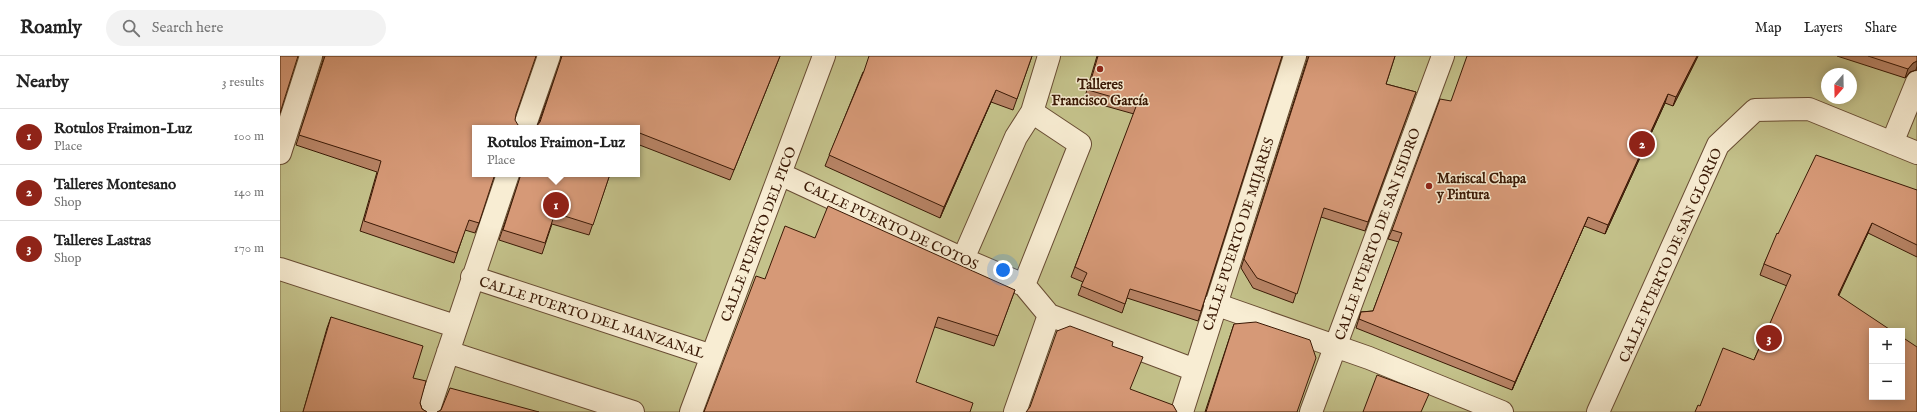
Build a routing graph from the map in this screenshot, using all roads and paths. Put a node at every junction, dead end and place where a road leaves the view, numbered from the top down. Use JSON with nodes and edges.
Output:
{"nodes":[{"id":1,"x":311,"y":56,"type":"edge"},
{"id":2,"x":548,"y":56,"type":"edge"},
{"id":3,"x":824,"y":56,"type":"edge"},
{"id":4,"x":1049,"y":56,"type":"edge"},
{"id":5,"x":1295,"y":56,"type":"edge"},
{"id":6,"x":1443,"y":56,"type":"edge"},
{"id":7,"x":1917,"y":82,"type":"edge"},
{"id":8,"x":1032,"y":112,"type":"junction"},
{"id":9,"x":525,"y":125,"type":"edge"},
{"id":10,"x":1892,"y":143,"type":"junction"},
{"id":11,"x":280,"y":153,"type":"edge"},
{"id":12,"x":1917,"y":153,"type":"edge"},
{"id":13,"x":780,"y":174,"type":"junction"},
{"id":14,"x":507,"y":177,"type":"edge"},
{"id":15,"x":963,"y":260,"type":"junction"},
{"id":16,"x":280,"y":269,"type":"edge"},
{"id":17,"x":472,"y":277,"type":"junction"},
{"id":18,"x":1024,"y":285,"type":"junction"},
{"id":19,"x":1215,"y":304,"type":"junction"},
{"id":20,"x":1049,"y":315,"type":"junction"},
{"id":21,"x":456,"y":326,"type":"junction"},
{"id":22,"x":1336,"y":345,"type":"junction"},
{"id":23,"x":448,"y":352,"type":"junction"},
{"id":24,"x":712,"y":356,"type":"junction"},
{"id":25,"x":1195,"y":370,"type":"junction"},
{"id":26,"x":428,"y":412,"type":"edge"},
{"id":27,"x":633,"y":412,"type":"edge"},
{"id":28,"x":691,"y":412,"type":"edge"},
{"id":29,"x":1014,"y":412,"type":"edge"},
{"id":30,"x":1182,"y":412,"type":"edge"},
{"id":31,"x":1311,"y":412,"type":"edge"},
{"id":32,"x":1502,"y":412,"type":"edge"},
{"id":33,"x":1598,"y":412,"type":"edge"}],
"edges":[{"from":1,"to":11,"type":"street"},
{"from":2,"to":9,"type":"street"},
{"from":3,"to":13,"type":"street","name":"CALLE PUERTO DEL PICO"},
{"from":4,"to":8,"type":"street"},
{"from":5,"to":19,"type":"street","name":"CALLE PUERTO DE MIJARES"},
{"from":6,"to":22,"type":"street","name":"CALLE PUERTO DE SAN ISIDRO"},
{"from":7,"to":10,"type":"street"},
{"from":8,"to":15,"type":"street"},
{"from":8,"to":18,"type":"street"},
{"from":10,"to":12,"type":"street","name":"CALLE PUERTO DE SAN GLORIO"},
{"from":10,"to":33,"type":"street","name":"CALLE PUERTO DE SAN GLORIO"},
{"from":13,"to":15,"type":"street","name":"CALLE PUERTO DE COTOS"},
{"from":13,"to":24,"type":"street","name":"CALLE PUERTO DEL PICO"},
{"from":14,"to":17,"type":"street"},
{"from":15,"to":18,"type":"street","name":"CALLE PUERTO DE COTOS"},
{"from":16,"to":21,"type":"street"},
{"from":17,"to":21,"type":"street"},
{"from":17,"to":24,"type":"street","name":"CALLE PUERTO DEL MANZANAL"},
{"from":18,"to":20,"type":"street"},
{"from":19,"to":22,"type":"street"},
{"from":19,"to":25,"type":"street","name":"CALLE PUERTO DE MIJARES"},
{"from":20,"to":25,"type":"street"},
{"from":20,"to":29,"type":"street"},
{"from":21,"to":23,"type":"street"},
{"from":22,"to":31,"type":"street","name":"CALLE PUERTO DE SAN ISIDRO"},
{"from":22,"to":32,"type":"street"},
{"from":23,"to":26,"type":"street"},
{"from":23,"to":27,"type":"street"},
{"from":24,"to":28,"type":"street","name":"CALLE PUERTO DEL PICO"},
{"from":25,"to":30,"type":"street","name":"CALLE PUERTO DE MIJARES"}]}
